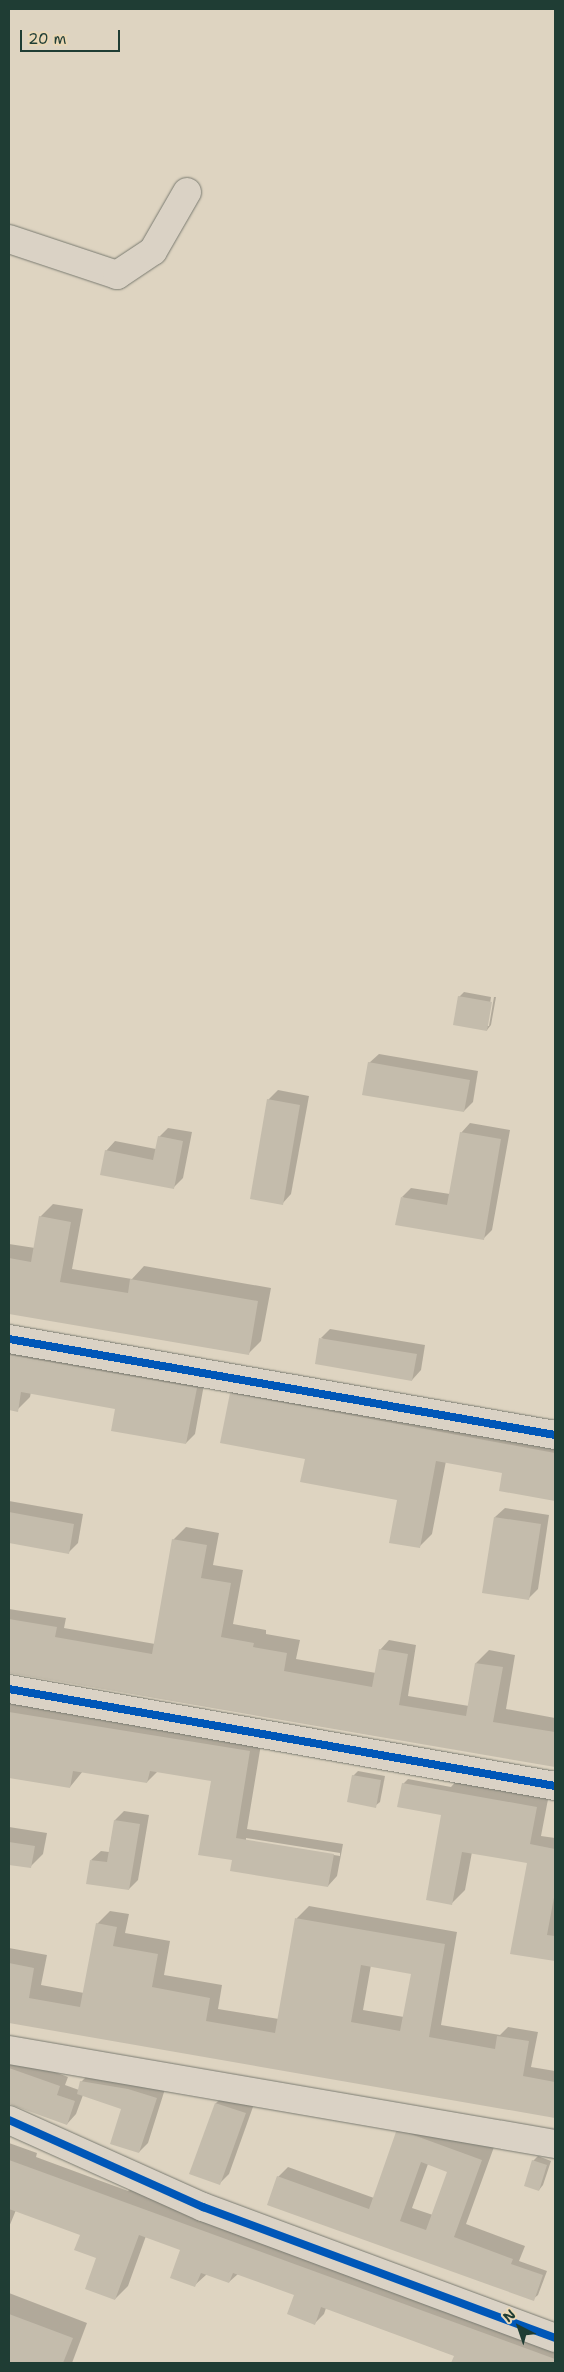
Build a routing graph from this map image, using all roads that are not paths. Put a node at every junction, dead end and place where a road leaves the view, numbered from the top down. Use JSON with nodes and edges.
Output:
{"nodes":[{"id":1,"x":188,"y":192,"type":"dead end"},
{"id":2,"x":9,"y":238,"type":"edge"},
{"id":3,"x":9,"y":1339,"type":"edge"},
{"id":4,"x":555,"y":1435,"type":"edge"},
{"id":5,"x":9,"y":1689,"type":"edge"},
{"id":6,"x":555,"y":1786,"type":"edge"},
{"id":7,"x":9,"y":2050,"type":"edge"},
{"id":8,"x":9,"y":2120,"type":"edge"},
{"id":9,"x":555,"y":2144,"type":"edge"},
{"id":10,"x":555,"y":2338,"type":"edge"}],
"edges":[{"from":1,"to":2,"type":"street"},
{"from":3,"to":4,"type":"street"},
{"from":5,"to":6,"type":"street"},
{"from":7,"to":9,"type":"street"},
{"from":8,"to":10,"type":"street"}]}
